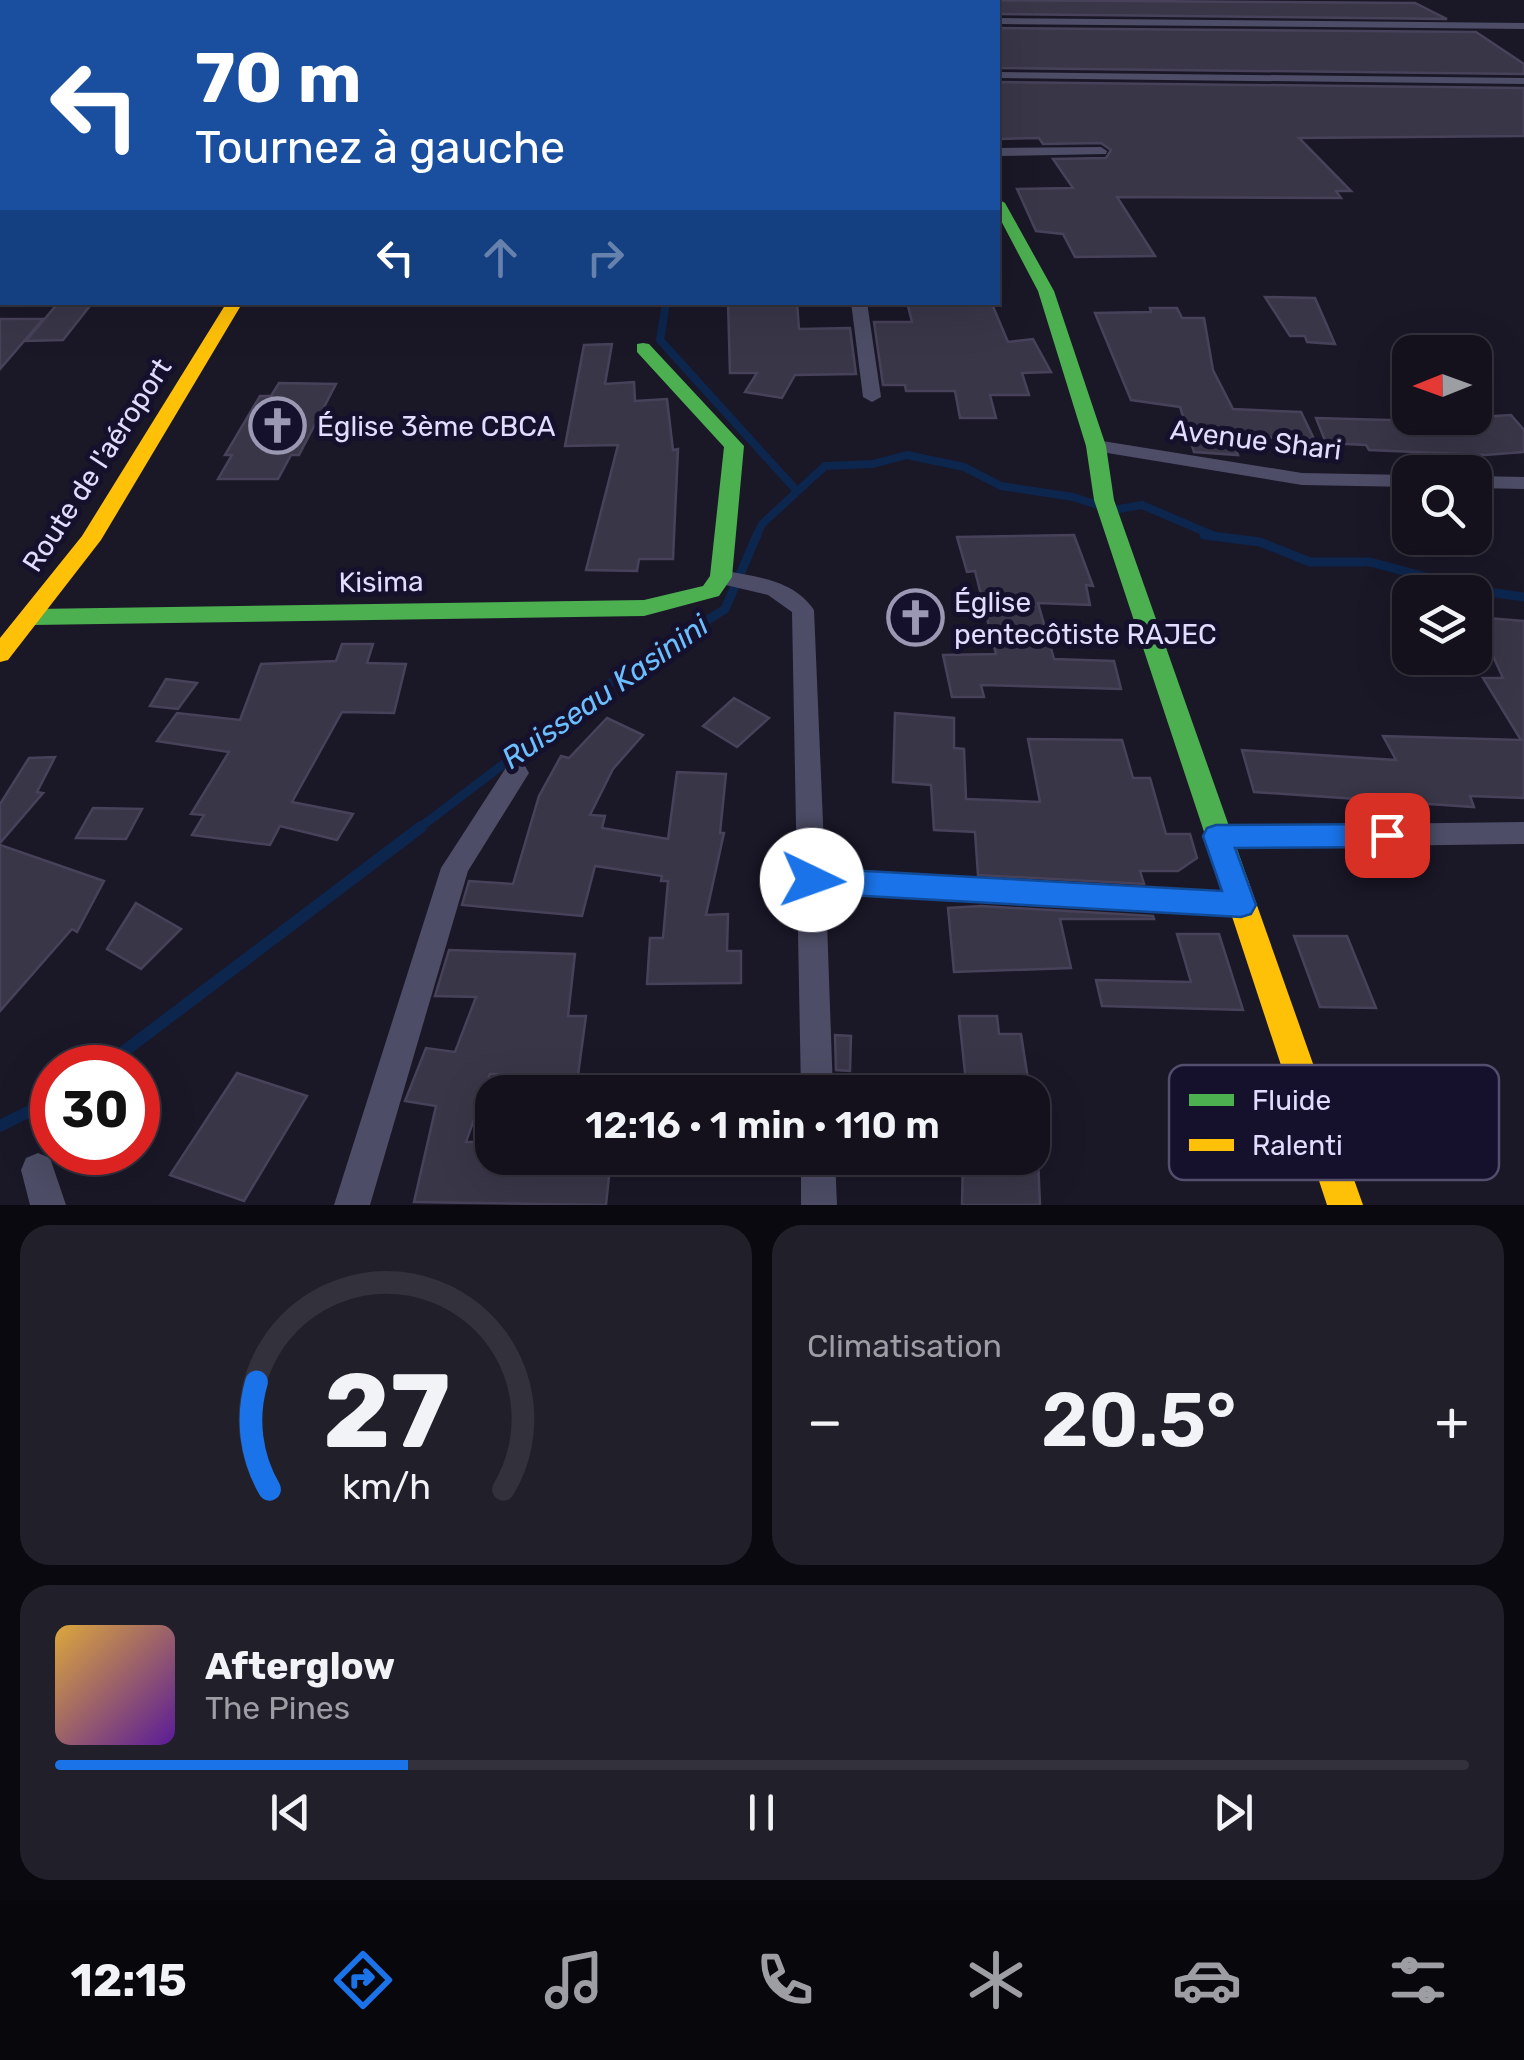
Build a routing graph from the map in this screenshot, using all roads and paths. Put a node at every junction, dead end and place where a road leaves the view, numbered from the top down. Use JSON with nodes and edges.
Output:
{"nodes":[{"id":1,"x":1000,"y":21,"type":"edge"},
{"id":2,"x":1524,"y":26,"type":"edge"},
{"id":3,"x":1000,"y":75,"type":"edge"},
{"id":4,"x":1524,"y":81,"type":"edge"},
{"id":5,"x":1101,"y":150,"type":"dead end"},
{"id":6,"x":1000,"y":152,"type":"edge"},
{"id":7,"x":1006,"y":234,"type":"edge"},
{"id":8,"x":234,"y":305,"type":"edge"},
{"id":9,"x":859,"y":305,"type":"edge"},
{"id":10,"x":643,"y":348,"type":"dead end"},
{"id":11,"x":872,"y":397,"type":"dead end"},
{"id":12,"x":1096,"y":446,"type":"junction"},
{"id":13,"x":1392,"y":480,"type":"edge"},
{"id":14,"x":1492,"y":482,"type":"edge"},
{"id":15,"x":1524,"y":482,"type":"edge"},
{"id":16,"x":735,"y":579,"type":"junction"},
{"id":17,"x":32,"y":617,"type":"junction"},
{"id":18,"x":0,"y":654,"type":"edge"},
{"id":19,"x":516,"y":773,"type":"dead end"},
{"id":20,"x":1524,"y":833,"type":"edge"},
{"id":21,"x":1216,"y":836,"type":"junction"},
{"id":22,"x":812,"y":880,"type":"junction"},
{"id":23,"x":1241,"y":905,"type":"junction"},
{"id":24,"x":1296,"y":1065,"type":"edge"},
{"id":25,"x":817,"y":1075,"type":"edge"},
{"id":26,"x":39,"y":1175,"type":"edge"},
{"id":27,"x":818,"y":1175,"type":"edge"},
{"id":28,"x":1336,"y":1180,"type":"edge"},
{"id":29,"x":48,"y":1205,"type":"edge"},
{"id":30,"x":352,"y":1205,"type":"edge"},
{"id":31,"x":819,"y":1205,"type":"edge"},
{"id":32,"x":1345,"y":1205,"type":"edge"}],
"edges":[{"from":1,"to":2,"type":"street"},
{"from":3,"to":4,"type":"street"},
{"from":5,"to":6,"type":"street"},
{"from":7,"to":12,"type":"street"},
{"from":8,"to":17,"type":"street","name":"Route de l'aéroport"},
{"from":9,"to":11,"type":"street"},
{"from":10,"to":16,"type":"street"},
{"from":12,"to":13,"type":"street","name":"Avenue Shari"},
{"from":12,"to":21,"type":"street"},
{"from":14,"to":15,"type":"street"},
{"from":16,"to":17,"type":"street","name":"Kisima"},
{"from":16,"to":22,"type":"street"},
{"from":17,"to":18,"type":"street","name":"Route de l'aéroport"},
{"from":19,"to":30,"type":"street"},
{"from":20,"to":21,"type":"street"},
{"from":21,"to":23,"type":"street"},
{"from":22,"to":23,"type":"street"},
{"from":22,"to":25,"type":"street"},
{"from":23,"to":24,"type":"street"},
{"from":26,"to":29,"type":"street"},
{"from":27,"to":31,"type":"street"},
{"from":28,"to":32,"type":"street"}]}
